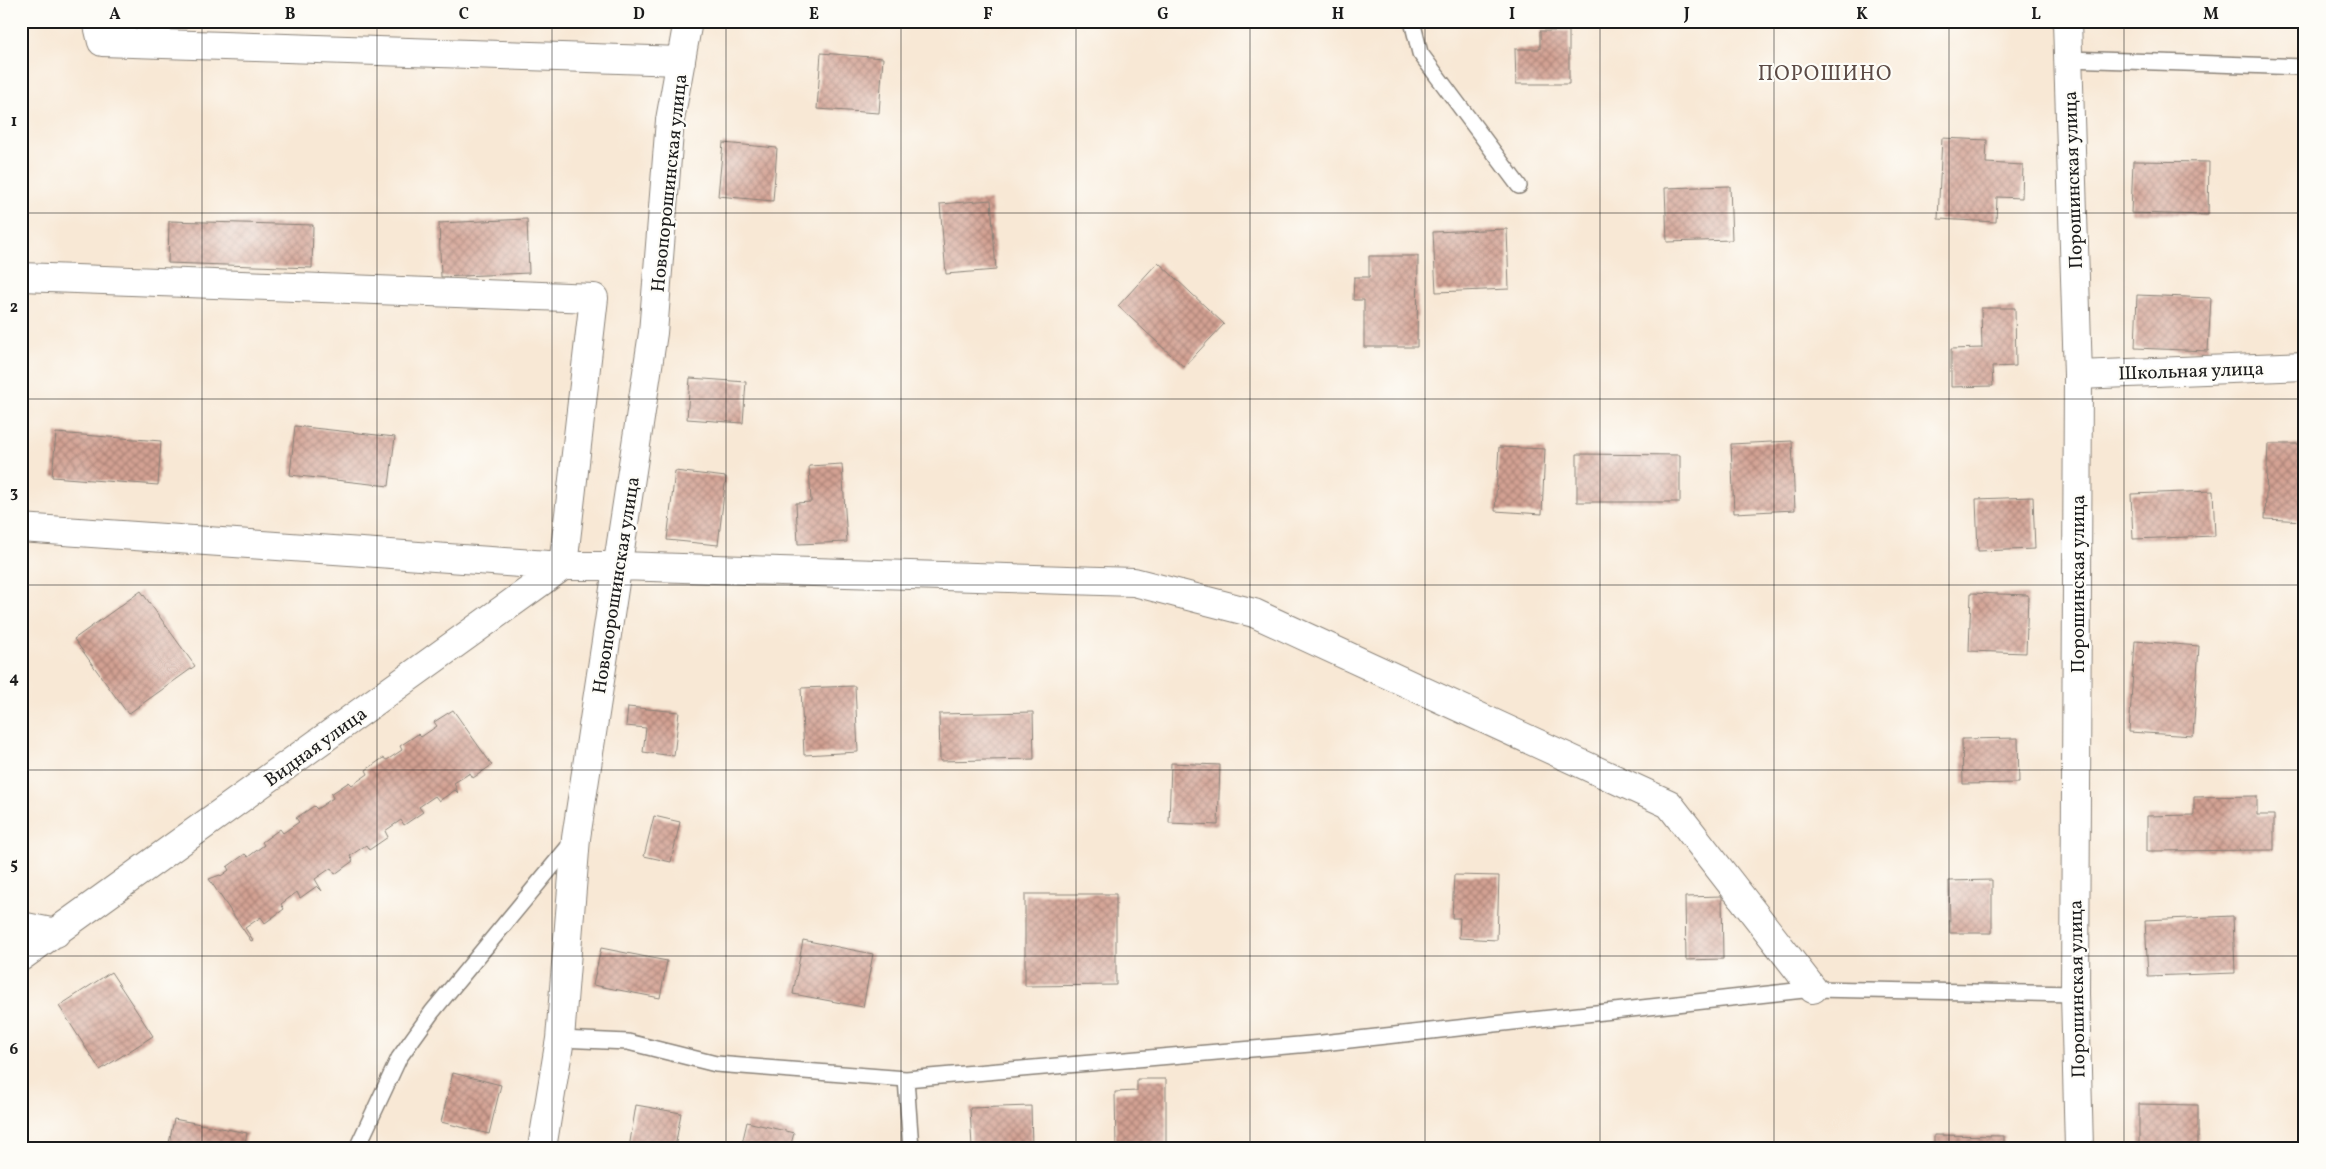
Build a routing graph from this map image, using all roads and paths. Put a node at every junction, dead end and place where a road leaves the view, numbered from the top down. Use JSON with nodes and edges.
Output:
{"nodes":[{"id":1,"x":97,"y":21,"type":"edge"},
{"id":2,"x":688,"y":21,"type":"edge"},
{"id":3,"x":1412,"y":21,"type":"edge"},
{"id":4,"x":2067,"y":21,"type":"edge"},
{"id":5,"x":2068,"y":59,"type":"junction"},
{"id":6,"x":681,"y":61,"type":"junction"},
{"id":7,"x":2305,"y":67,"type":"edge"},
{"id":8,"x":1519,"y":186,"type":"dead end"},
{"id":9,"x":21,"y":278,"type":"edge"},
{"id":10,"x":2305,"y":366,"type":"edge"},
{"id":11,"x":2078,"y":375,"type":"junction"},
{"id":12,"x":21,"y":528,"type":"edge"},
{"id":13,"x":563,"y":566,"type":"junction"},
{"id":14,"x":619,"y":566,"type":"junction"},
{"id":15,"x":576,"y":838,"type":"junction"},
{"id":16,"x":21,"y":926,"type":"edge"},
{"id":17,"x":56,"y":933,"type":"junction"},
{"id":18,"x":21,"y":957,"type":"edge"},
{"id":19,"x":1814,"y":989,"type":"junction"},
{"id":20,"x":2075,"y":994,"type":"junction"},
{"id":21,"x":560,"y":1039,"type":"junction"},
{"id":22,"x":906,"y":1079,"type":"junction"},
{"id":23,"x":357,"y":1148,"type":"edge"},
{"id":24,"x":542,"y":1148,"type":"edge"},
{"id":25,"x":911,"y":1148,"type":"edge"},
{"id":26,"x":2079,"y":1148,"type":"edge"}],
"edges":[{"from":1,"to":6,"type":"street"},
{"from":2,"to":6,"type":"street","name":"Новопорошинская улица"},
{"from":3,"to":8,"type":"lane"},
{"from":4,"to":5,"type":"street","name":"Порошинская улица"},
{"from":5,"to":7,"type":"lane"},
{"from":5,"to":11,"type":"street","name":"Порошинская улица"},
{"from":6,"to":14,"type":"street","name":"Новопорошинская улица"},
{"from":9,"to":13,"type":"street"},
{"from":10,"to":11,"type":"street","name":"Школьная улица"},
{"from":11,"to":20,"type":"street","name":"Порошинская улица"},
{"from":12,"to":13,"type":"street"},
{"from":13,"to":14,"type":"street"},
{"from":13,"to":17,"type":"street","name":"Видная улица"},
{"from":14,"to":15,"type":"street","name":"Новопорошинская улица"},
{"from":14,"to":19,"type":"street"},
{"from":15,"to":21,"type":"street","name":"Новопорошинская улица"},
{"from":15,"to":23,"type":"lane"},
{"from":16,"to":17,"type":"street"},
{"from":17,"to":18,"type":"street","name":"Видная улица"},
{"from":19,"to":20,"type":"lane"},
{"from":19,"to":22,"type":"lane"},
{"from":20,"to":26,"type":"street","name":"Порошинская улица"},
{"from":21,"to":22,"type":"lane"},
{"from":21,"to":24,"type":"street","name":"Новопорошинская улица"},
{"from":22,"to":25,"type":"lane"}]}
